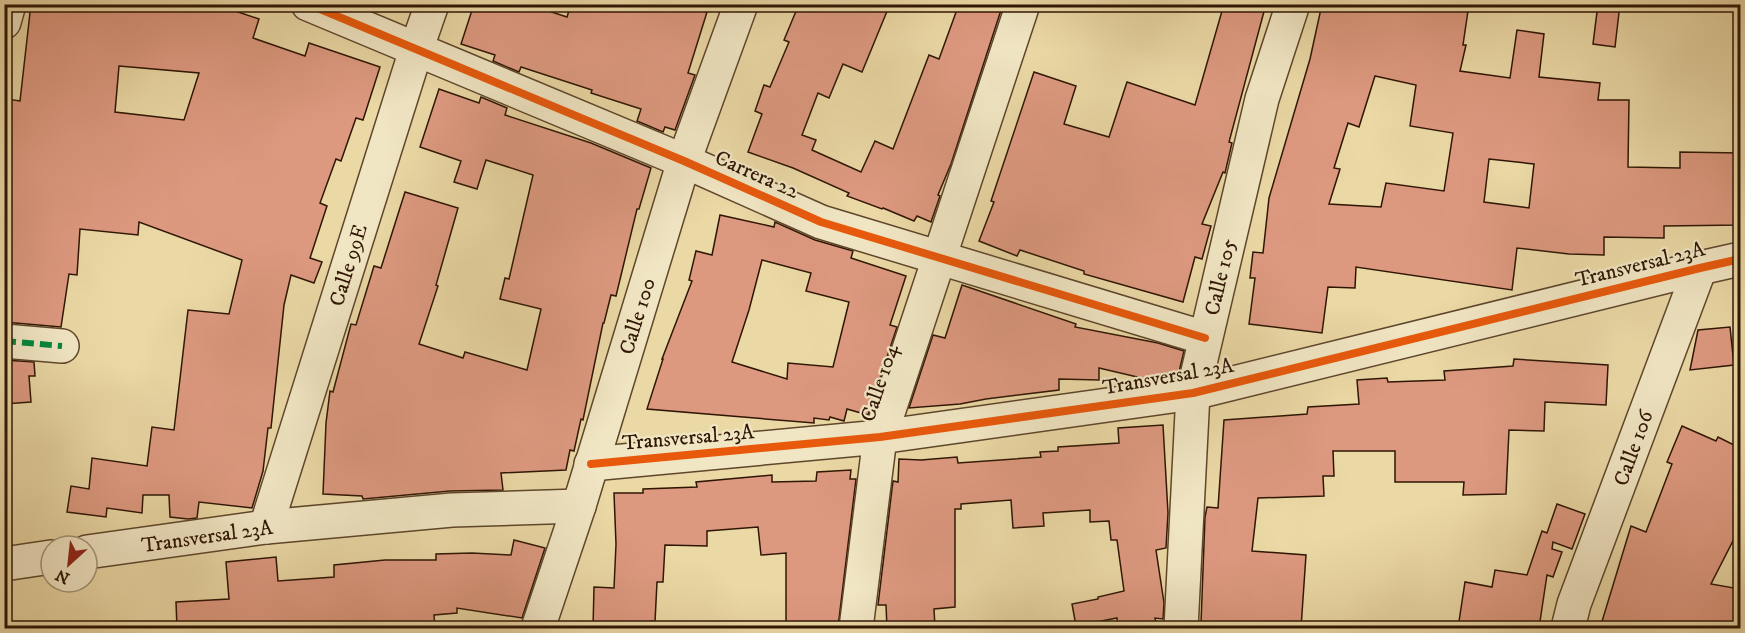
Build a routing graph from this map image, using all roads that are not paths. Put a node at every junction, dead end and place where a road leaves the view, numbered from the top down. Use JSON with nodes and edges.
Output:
{"nodes":[{"id":1,"x":9,"y":4,"type":"edge"},
{"id":2,"x":308,"y":4,"type":"edge"},
{"id":3,"x":432,"y":4,"type":"edge"},
{"id":4,"x":741,"y":4,"type":"edge"},
{"id":5,"x":1023,"y":4,"type":"edge"},
{"id":6,"x":1293,"y":4,"type":"edge"},
{"id":7,"x":4,"y":22,"type":"edge"},
{"id":8,"x":416,"y":50,"type":"junction"},
{"id":9,"x":684,"y":161,"type":"junction"},
{"id":10,"x":939,"y":259,"type":"junction"},
{"id":11,"x":1740,"y":259,"type":"edge"},
{"id":12,"x":1700,"y":268,"type":"junction"},
{"id":13,"x":1205,"y":338,"type":"junction"},
{"id":14,"x":4,"y":341,"type":"edge"},
{"id":15,"x":62,"y":346,"type":"dead end"},
{"id":16,"x":1193,"y":393,"type":"junction"},
{"id":17,"x":880,"y":437,"type":"junction"},
{"id":18,"x":591,"y":464,"type":"junction"},
{"id":19,"x":579,"y":506,"type":"junction"},
{"id":20,"x":266,"y":527,"type":"junction"},
{"id":21,"x":99,"y":550,"type":"edge"},
{"id":22,"x":39,"y":559,"type":"edge"},
{"id":23,"x":4,"y":564,"type":"edge"},
{"id":24,"x":538,"y":628,"type":"edge"},
{"id":25,"x":856,"y":628,"type":"edge"},
{"id":26,"x":1181,"y":628,"type":"edge"},
{"id":27,"x":1568,"y":628,"type":"edge"}],
"edges":[{"from":1,"to":7,"type":"street"},
{"from":2,"to":8,"type":"street","name":"Carrera 22"},
{"from":3,"to":8,"type":"street","name":"Calle 99E"},
{"from":4,"to":9,"type":"street","name":"Calle 100"},
{"from":5,"to":10,"type":"street","name":"Calle 104"},
{"from":6,"to":13,"type":"street","name":"Calle 105"},
{"from":8,"to":9,"type":"street","name":"Carrera 22"},
{"from":8,"to":20,"type":"street","name":"Calle 99E"},
{"from":9,"to":10,"type":"street","name":"Carrera 22"},
{"from":9,"to":18,"type":"street","name":"Calle 100"},
{"from":10,"to":13,"type":"street","name":"Carrera 22"},
{"from":10,"to":17,"type":"street","name":"Calle 104"},
{"from":11,"to":12,"type":"street","name":"Transversal 23A"},
{"from":12,"to":16,"type":"street","name":"Transversal 23A"},
{"from":12,"to":27,"type":"street","name":"Calle 106"},
{"from":13,"to":16,"type":"street","name":"Calle 105"},
{"from":14,"to":15,"type":"street"},
{"from":16,"to":17,"type":"street","name":"Transversal 23A"},
{"from":16,"to":26,"type":"street","name":"Calle 105"},
{"from":17,"to":18,"type":"street","name":"Transversal 23A"},
{"from":17,"to":25,"type":"street","name":"Calle 104"},
{"from":18,"to":19,"type":"street","name":"Calle 100"},
{"from":19,"to":20,"type":"street","name":"Transversal 23A"},
{"from":19,"to":24,"type":"street","name":"Calle 100"},
{"from":20,"to":21,"type":"street","name":"Transversal 23A"},
{"from":22,"to":23,"type":"street"}]}
